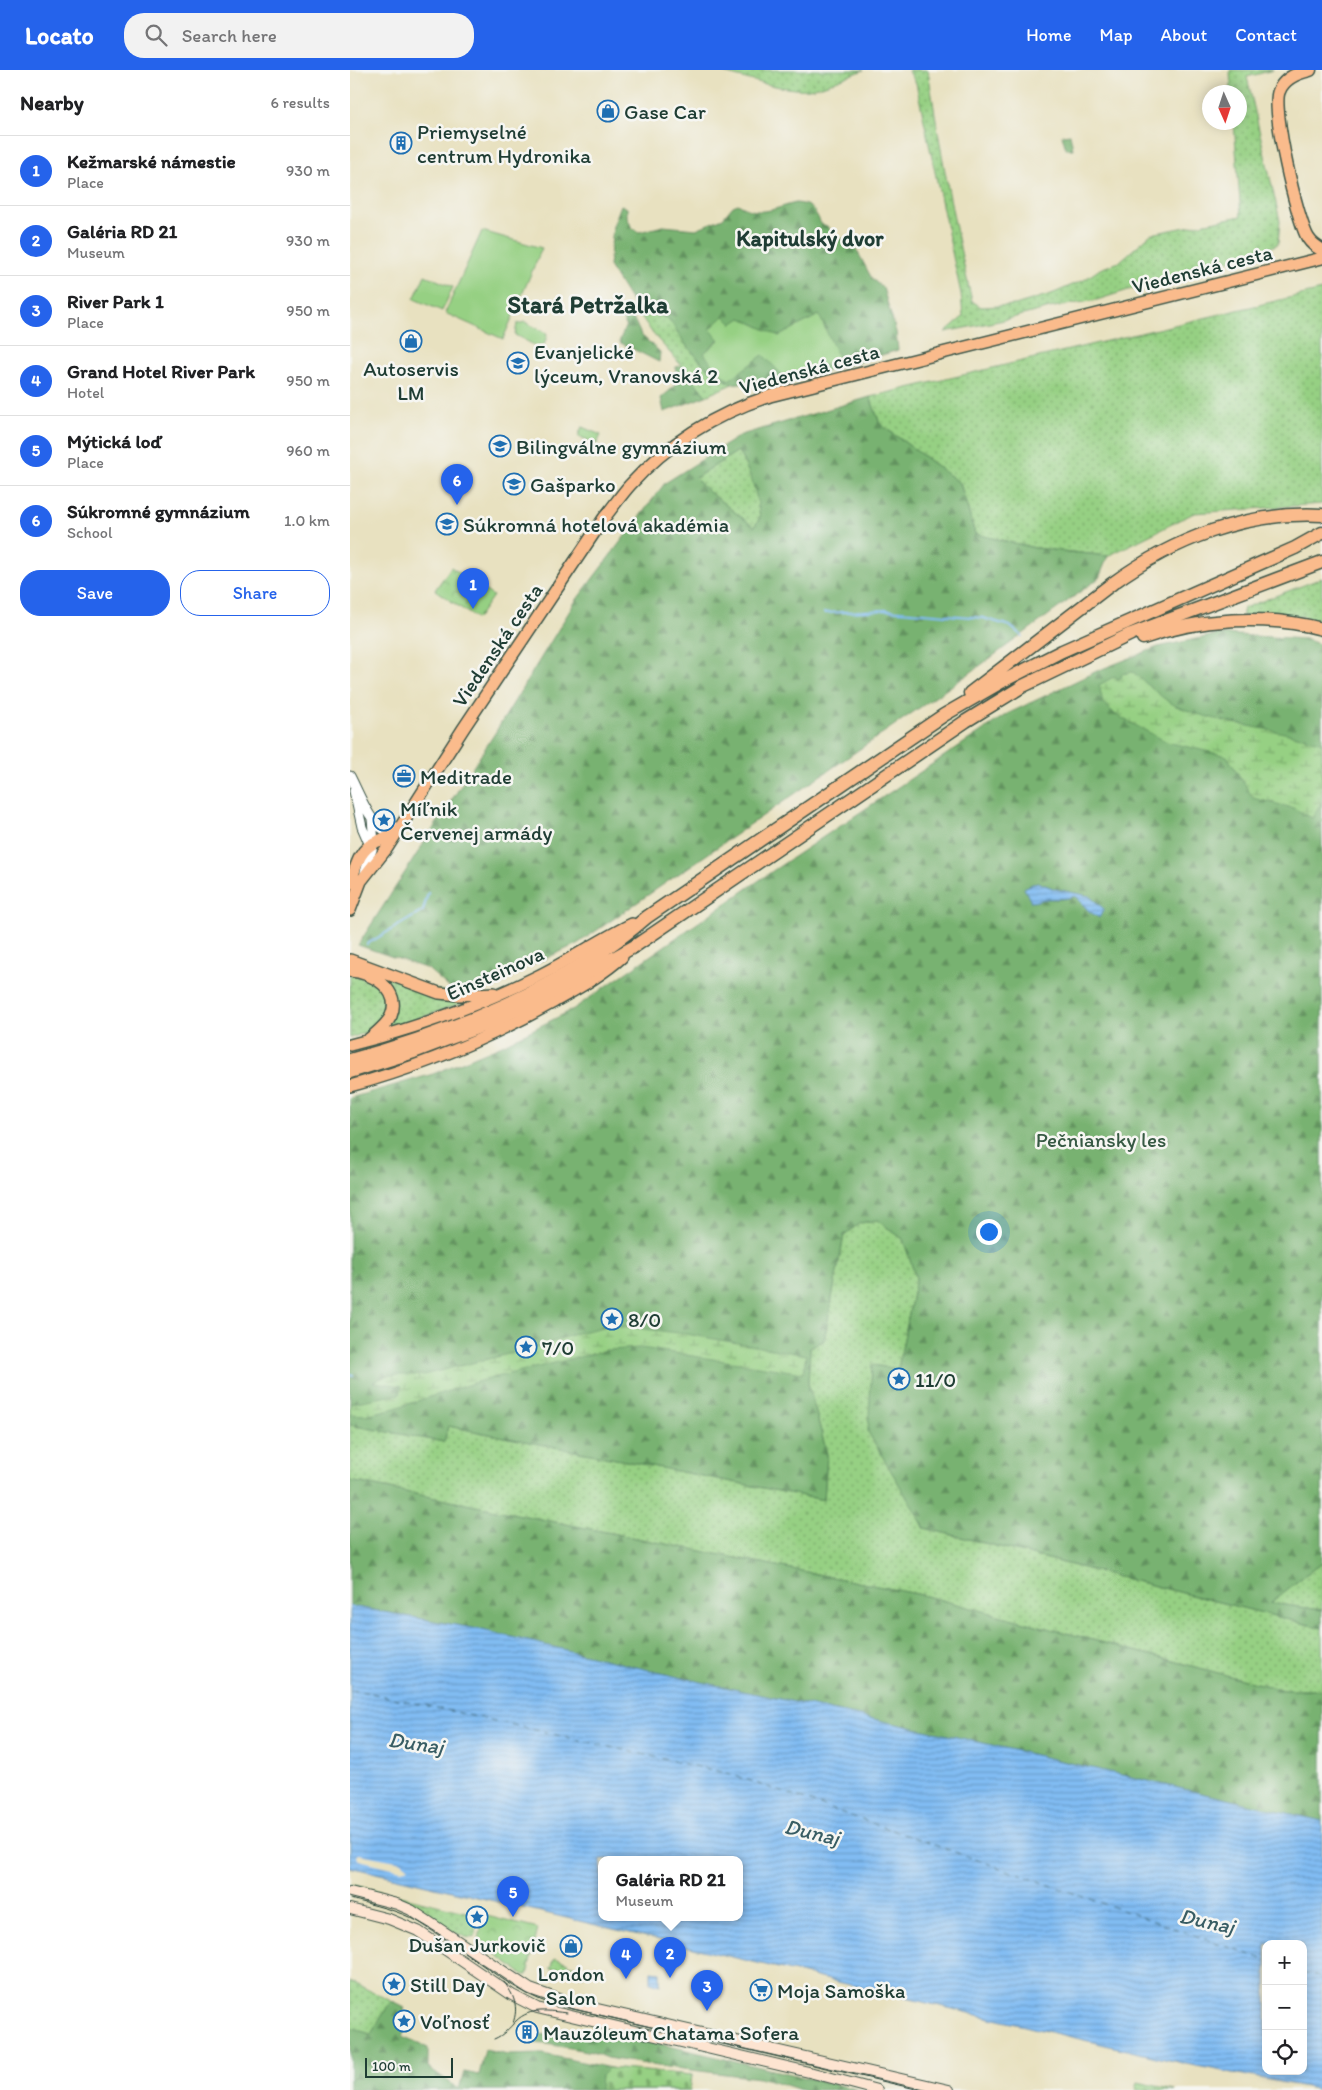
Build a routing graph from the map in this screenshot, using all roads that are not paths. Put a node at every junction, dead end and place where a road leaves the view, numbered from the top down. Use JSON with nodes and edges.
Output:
{"nodes":[{"id":1,"x":1310,"y":70,"type":"edge"},
{"id":2,"x":1322,"y":250,"type":"edge"},
{"id":3,"x":1322,"y":258,"type":"edge"},
{"id":4,"x":1322,"y":515,"type":"edge"},
{"id":5,"x":1322,"y":533,"type":"edge"},
{"id":6,"x":1322,"y":562,"type":"edge"},
{"id":7,"x":1322,"y":629,"type":"edge"},
{"id":8,"x":1109,"y":646,"type":"junction"},
{"id":9,"x":944,"y":714,"type":"junction"},
{"id":10,"x":350,"y":777,"type":"edge"},
{"id":11,"x":372,"y":818,"type":"junction"},
{"id":12,"x":395,"y":832,"type":"junction"},
{"id":13,"x":369,"y":848,"type":"junction"},
{"id":14,"x":356,"y":882,"type":"edge"},
{"id":15,"x":350,"y":910,"type":"edge"},
{"id":16,"x":648,"y":917,"type":"junction"},
{"id":17,"x":635,"y":946,"type":"junction"},
{"id":18,"x":352,"y":961,"type":"edge"},
{"id":19,"x":503,"y":992,"type":"junction"},
{"id":20,"x":367,"y":1041,"type":"junction"},
{"id":21,"x":350,"y":1045,"type":"edge"},
{"id":22,"x":350,"y":1060,"type":"edge"},
{"id":23,"x":350,"y":1072,"type":"edge"},
{"id":24,"x":350,"y":1086,"type":"edge"},
{"id":25,"x":350,"y":1892,"type":"edge"},
{"id":26,"x":350,"y":1909,"type":"edge"},
{"id":27,"x":877,"y":2090,"type":"edge"},
{"id":28,"x":949,"y":2090,"type":"edge"}],
"edges":[{"from":1,"to":2,"type":"highway"},
{"from":3,"to":12,"type":"main road","name":"Viedenská cesta"},
{"from":4,"to":9,"type":"highway"},
{"from":5,"to":9,"type":"highway"},
{"from":6,"to":8,"type":"highway"},
{"from":7,"to":8,"type":"highway"},
{"from":8,"to":17,"type":"highway"},
{"from":9,"to":16,"type":"highway"},
{"from":10,"to":11,"type":"street"},
{"from":10,"to":13,"type":"street"},
{"from":11,"to":12,"type":"street"},
{"from":11,"to":13,"type":"street"},
{"from":12,"to":13,"type":"main road","name":"Viedenská cesta"},
{"from":12,"to":14,"type":"main road","name":"Viedenská cesta"},
{"from":13,"to":14,"type":"main road","name":"Viedenská cesta"},
{"from":14,"to":15,"type":"main road","name":"Viedenská cesta"},
{"from":16,"to":19,"type":"main road","name":"Einsteinova"},
{"from":16,"to":22,"type":"highway"},
{"from":17,"to":23,"type":"highway"},
{"from":17,"to":24,"type":"main road"},
{"from":18,"to":19,"type":"main road"},
{"from":18,"to":20,"type":"main road"},
{"from":19,"to":20,"type":"main road","name":"Einsteinova"},
{"from":20,"to":21,"type":"main road","name":"Einsteinova"},
{"from":25,"to":28,"type":"main road"},
{"from":26,"to":27,"type":"main road"}]}
